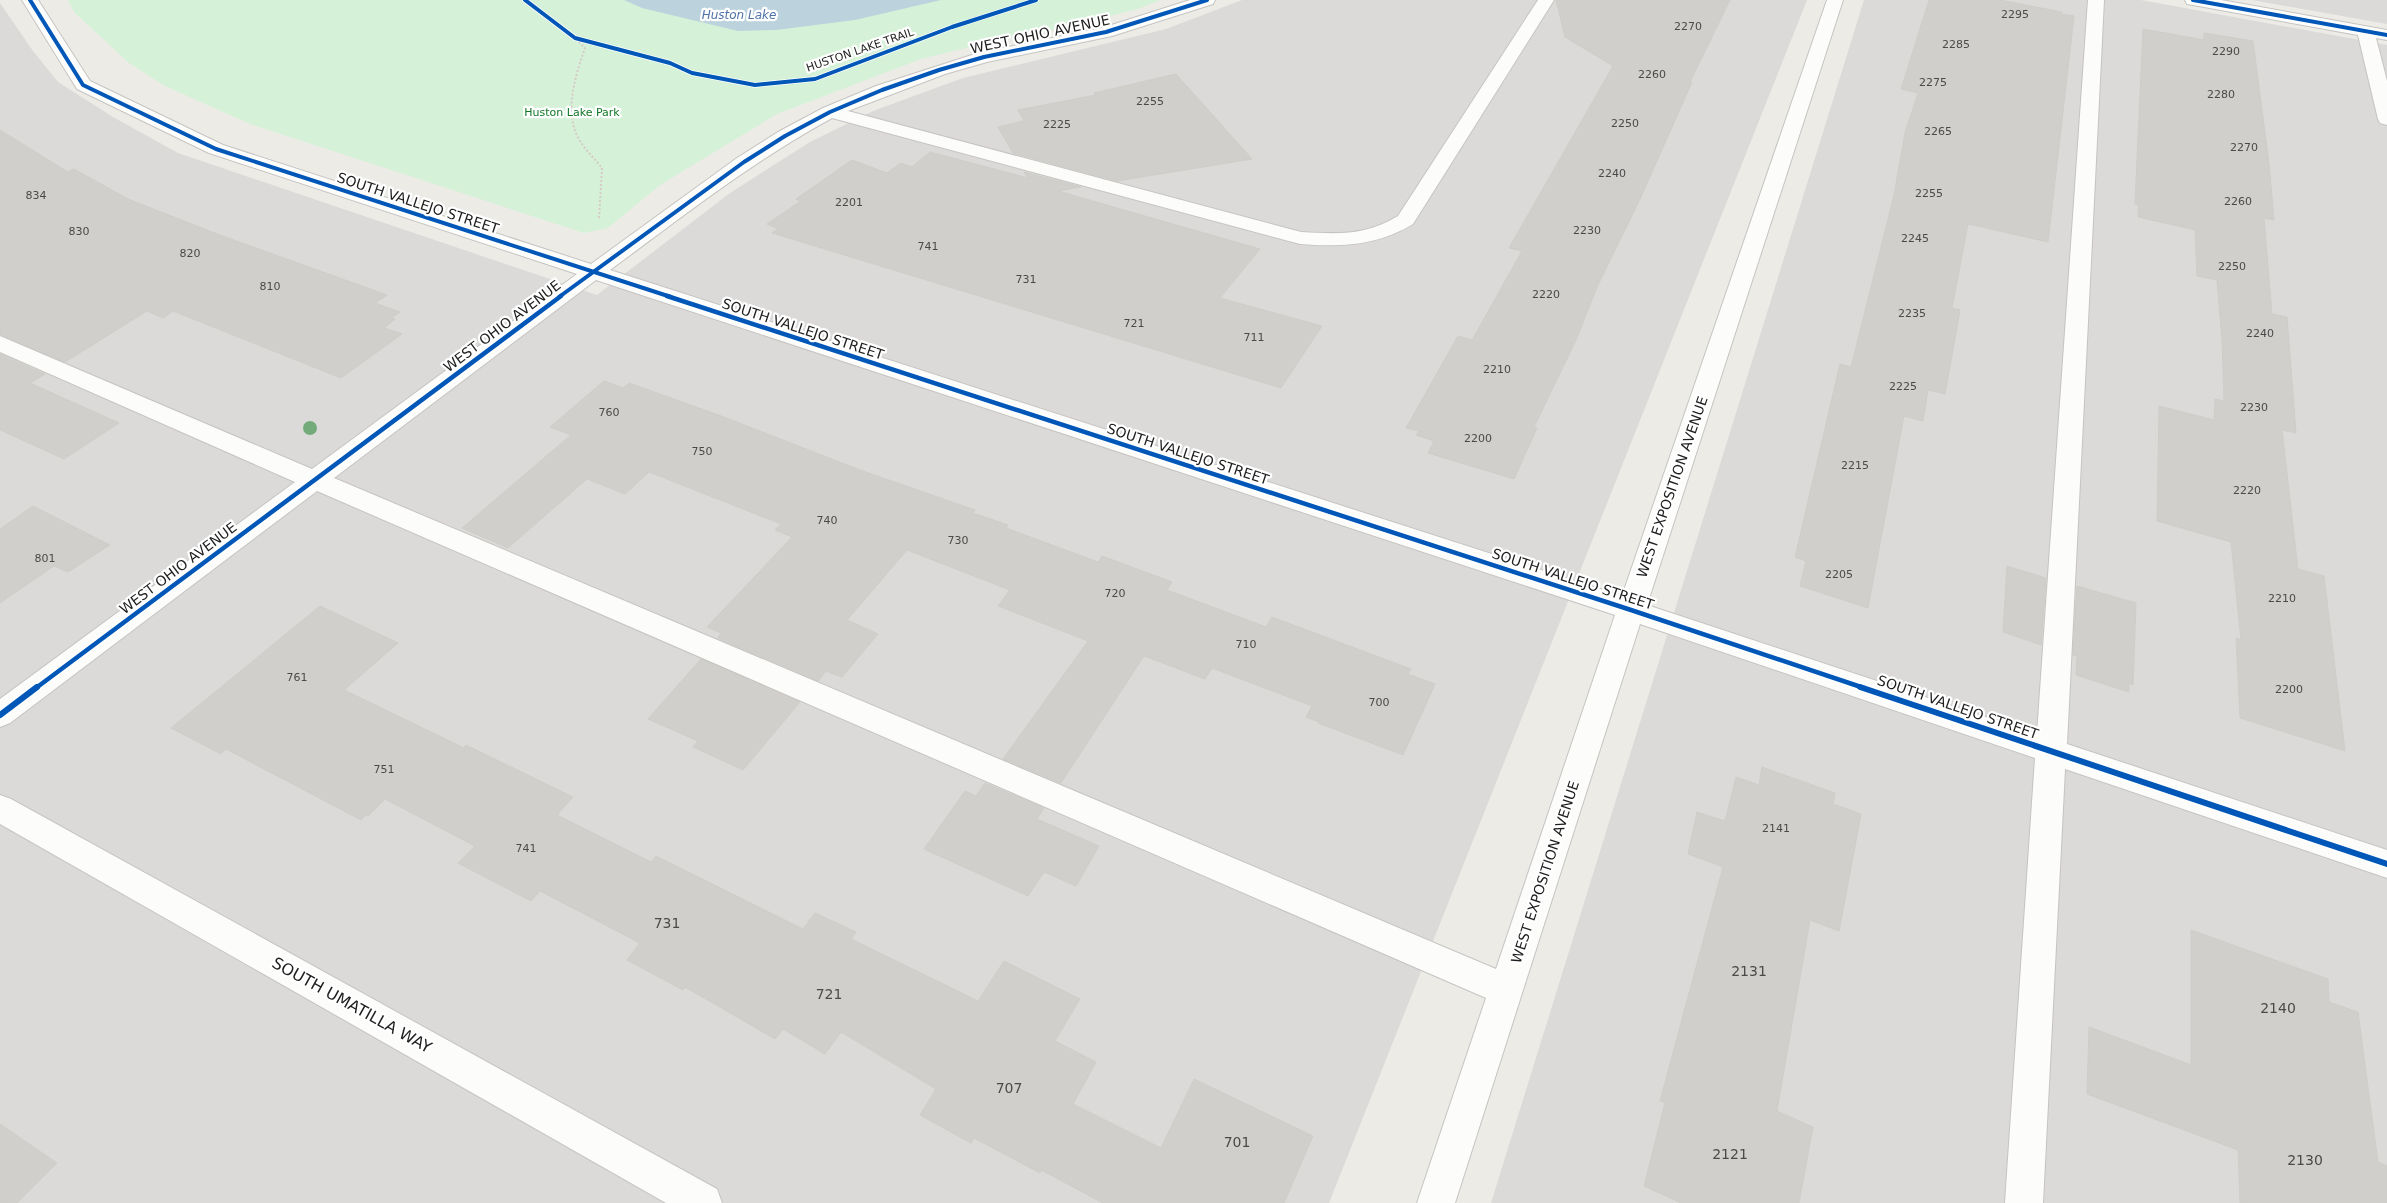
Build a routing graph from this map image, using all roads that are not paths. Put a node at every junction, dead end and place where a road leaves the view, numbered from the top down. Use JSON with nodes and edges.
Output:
{"nodes":[{"id":1,"x":30,"y":0,"type":"edge"},
{"id":2,"x":1207,"y":0,"type":"edge"},
{"id":3,"x":1546,"y":0,"type":"edge"},
{"id":4,"x":1835,"y":0,"type":"edge"},
{"id":5,"x":2096,"y":0,"type":"edge"},
{"id":6,"x":2193,"y":0,"type":"edge"},
{"id":7,"x":2366,"y":31,"type":"junction"},
{"id":8,"x":2387,"y":35,"type":"edge"},
{"id":9,"x":830,"y":112,"type":"junction"},
{"id":10,"x":2387,"y":119,"type":"edge"},
{"id":11,"x":593,"y":272,"type":"junction"},
{"id":12,"x":0,"y":343,"type":"edge"},
{"id":13,"x":314,"y":480,"type":"junction"},
{"id":14,"x":1631,"y":610,"type":"junction"},
{"id":15,"x":0,"y":715,"type":"edge"},
{"id":16,"x":2050,"y":750,"type":"junction"},
{"id":17,"x":0,"y":808,"type":"edge"},
{"id":18,"x":2387,"y":864,"type":"edge"},
{"id":19,"x":1506,"y":990,"type":"junction"},
{"id":20,"x":703,"y":1203,"type":"edge"},
{"id":21,"x":1436,"y":1203,"type":"edge"},
{"id":22,"x":2024,"y":1203,"type":"edge"}],
"edges":[{"from":1,"to":11,"type":"street","name":"SOUTH VALLEJO STREET"},
{"from":2,"to":9,"type":"street","name":"WEST OHIO AVENUE"},
{"from":3,"to":9,"type":"street"},
{"from":4,"to":14,"type":"street","name":"WEST EXPOSITION AVENUE"},
{"from":5,"to":16,"type":"street"},
{"from":6,"to":7,"type":"street"},
{"from":7,"to":8,"type":"street"},
{"from":7,"to":10,"type":"street"},
{"from":9,"to":11,"type":"street","name":"WEST OHIO AVENUE"},
{"from":11,"to":13,"type":"street","name":"WEST OHIO AVENUE"},
{"from":11,"to":14,"type":"street","name":"SOUTH VALLEJO STREET"},
{"from":12,"to":13,"type":"street"},
{"from":13,"to":15,"type":"street","name":"WEST OHIO AVENUE"},
{"from":13,"to":19,"type":"street"},
{"from":14,"to":16,"type":"street","name":"SOUTH VALLEJO STREET"},
{"from":14,"to":19,"type":"street","name":"WEST EXPOSITION AVENUE"},
{"from":16,"to":18,"type":"street","name":"SOUTH VALLEJO STREET"},
{"from":16,"to":22,"type":"street"},
{"from":17,"to":20,"type":"street","name":"SOUTH UMATILLA WAY"},
{"from":19,"to":21,"type":"street","name":"WEST EXPOSITION AVENUE"}]}
